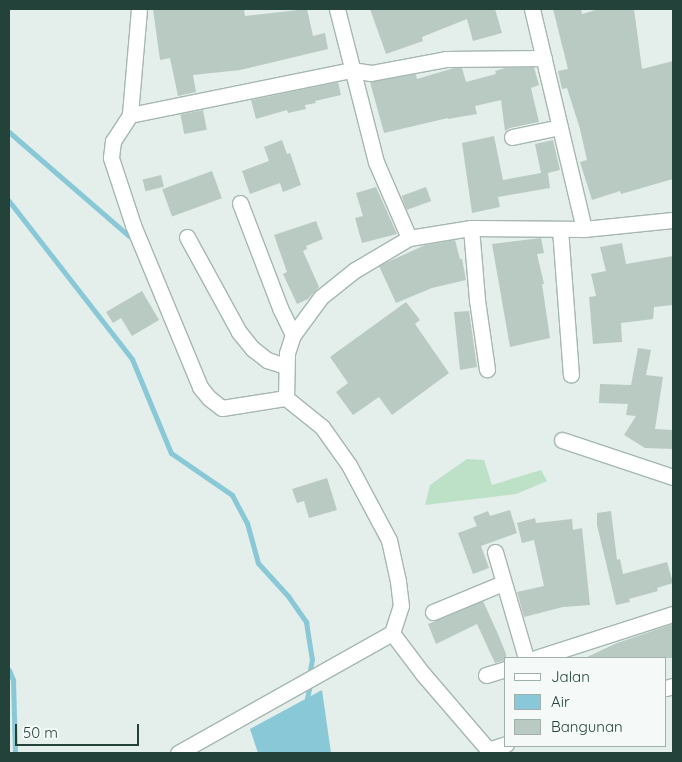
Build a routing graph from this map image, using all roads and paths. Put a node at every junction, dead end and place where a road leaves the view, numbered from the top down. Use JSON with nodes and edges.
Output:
{"nodes":[{"id":1,"x":139,"y":9,"type":"edge"},
{"id":2,"x":337,"y":9,"type":"edge"},
{"id":3,"x":532,"y":9,"type":"edge"},
{"id":4,"x":544,"y":58,"type":"junction"},
{"id":5,"x":352,"y":70,"type":"junction"},
{"id":6,"x":130,"y":115,"type":"junction"},
{"id":7,"x":560,"y":127,"type":"junction"},
{"id":8,"x":512,"y":137,"type":"dead end"},
{"id":9,"x":240,"y":203,"type":"dead end"},
{"id":10,"x":673,"y":220,"type":"edge"},
{"id":11,"x":470,"y":228,"type":"junction"},
{"id":12,"x":560,"y":229,"type":"junction"},
{"id":13,"x":584,"y":229,"type":"junction"},
{"id":14,"x":187,"y":237,"type":"dead end"},
{"id":15,"x":408,"y":238,"type":"junction"},
{"id":16,"x":293,"y":335,"type":"junction"},
{"id":17,"x":285,"y":366,"type":"junction"},
{"id":18,"x":487,"y":369,"type":"dead end"},
{"id":19,"x":571,"y":375,"type":"dead end"},
{"id":20,"x":286,"y":398,"type":"junction"},
{"id":21,"x":562,"y":440,"type":"dead end"},
{"id":22,"x":673,"y":478,"type":"edge"},
{"id":23,"x":495,"y":552,"type":"dead end"},
{"id":24,"x":503,"y":583,"type":"junction"},
{"id":25,"x":433,"y":612,"type":"dead end"},
{"id":26,"x":673,"y":614,"type":"edge"},
{"id":27,"x":392,"y":633,"type":"junction"},
{"id":28,"x":526,"y":657,"type":"edge"},
{"id":29,"x":539,"y":657,"type":"edge"},
{"id":30,"x":504,"y":669,"type":"edge"},
{"id":31,"x":486,"y":675,"type":"dead end"},
{"id":32,"x":504,"y":745,"type":"edge"},
{"id":33,"x":489,"y":752,"type":"edge"},
{"id":34,"x":178,"y":753,"type":"edge"}],
"edges":[{"from":1,"to":6,"type":"street"},
{"from":2,"to":5,"type":"street"},
{"from":3,"to":4,"type":"street"},
{"from":4,"to":5,"type":"street"},
{"from":4,"to":7,"type":"street"},
{"from":5,"to":6,"type":"street"},
{"from":5,"to":15,"type":"street"},
{"from":6,"to":20,"type":"street"},
{"from":7,"to":8,"type":"street"},
{"from":7,"to":13,"type":"street"},
{"from":9,"to":16,"type":"street"},
{"from":10,"to":13,"type":"street"},
{"from":11,"to":12,"type":"street"},
{"from":11,"to":15,"type":"street"},
{"from":11,"to":18,"type":"street"},
{"from":12,"to":13,"type":"street"},
{"from":12,"to":19,"type":"street"},
{"from":14,"to":17,"type":"street"},
{"from":15,"to":16,"type":"street"},
{"from":16,"to":17,"type":"street"},
{"from":17,"to":20,"type":"street"},
{"from":20,"to":27,"type":"street"},
{"from":21,"to":22,"type":"street"},
{"from":23,"to":24,"type":"street"},
{"from":24,"to":25,"type":"street"},
{"from":24,"to":28,"type":"street"},
{"from":26,"to":29,"type":"street"},
{"from":27,"to":33,"type":"street"},
{"from":27,"to":34,"type":"street"},
{"from":30,"to":31,"type":"street"},
{"from":32,"to":33,"type":"street"}]}
